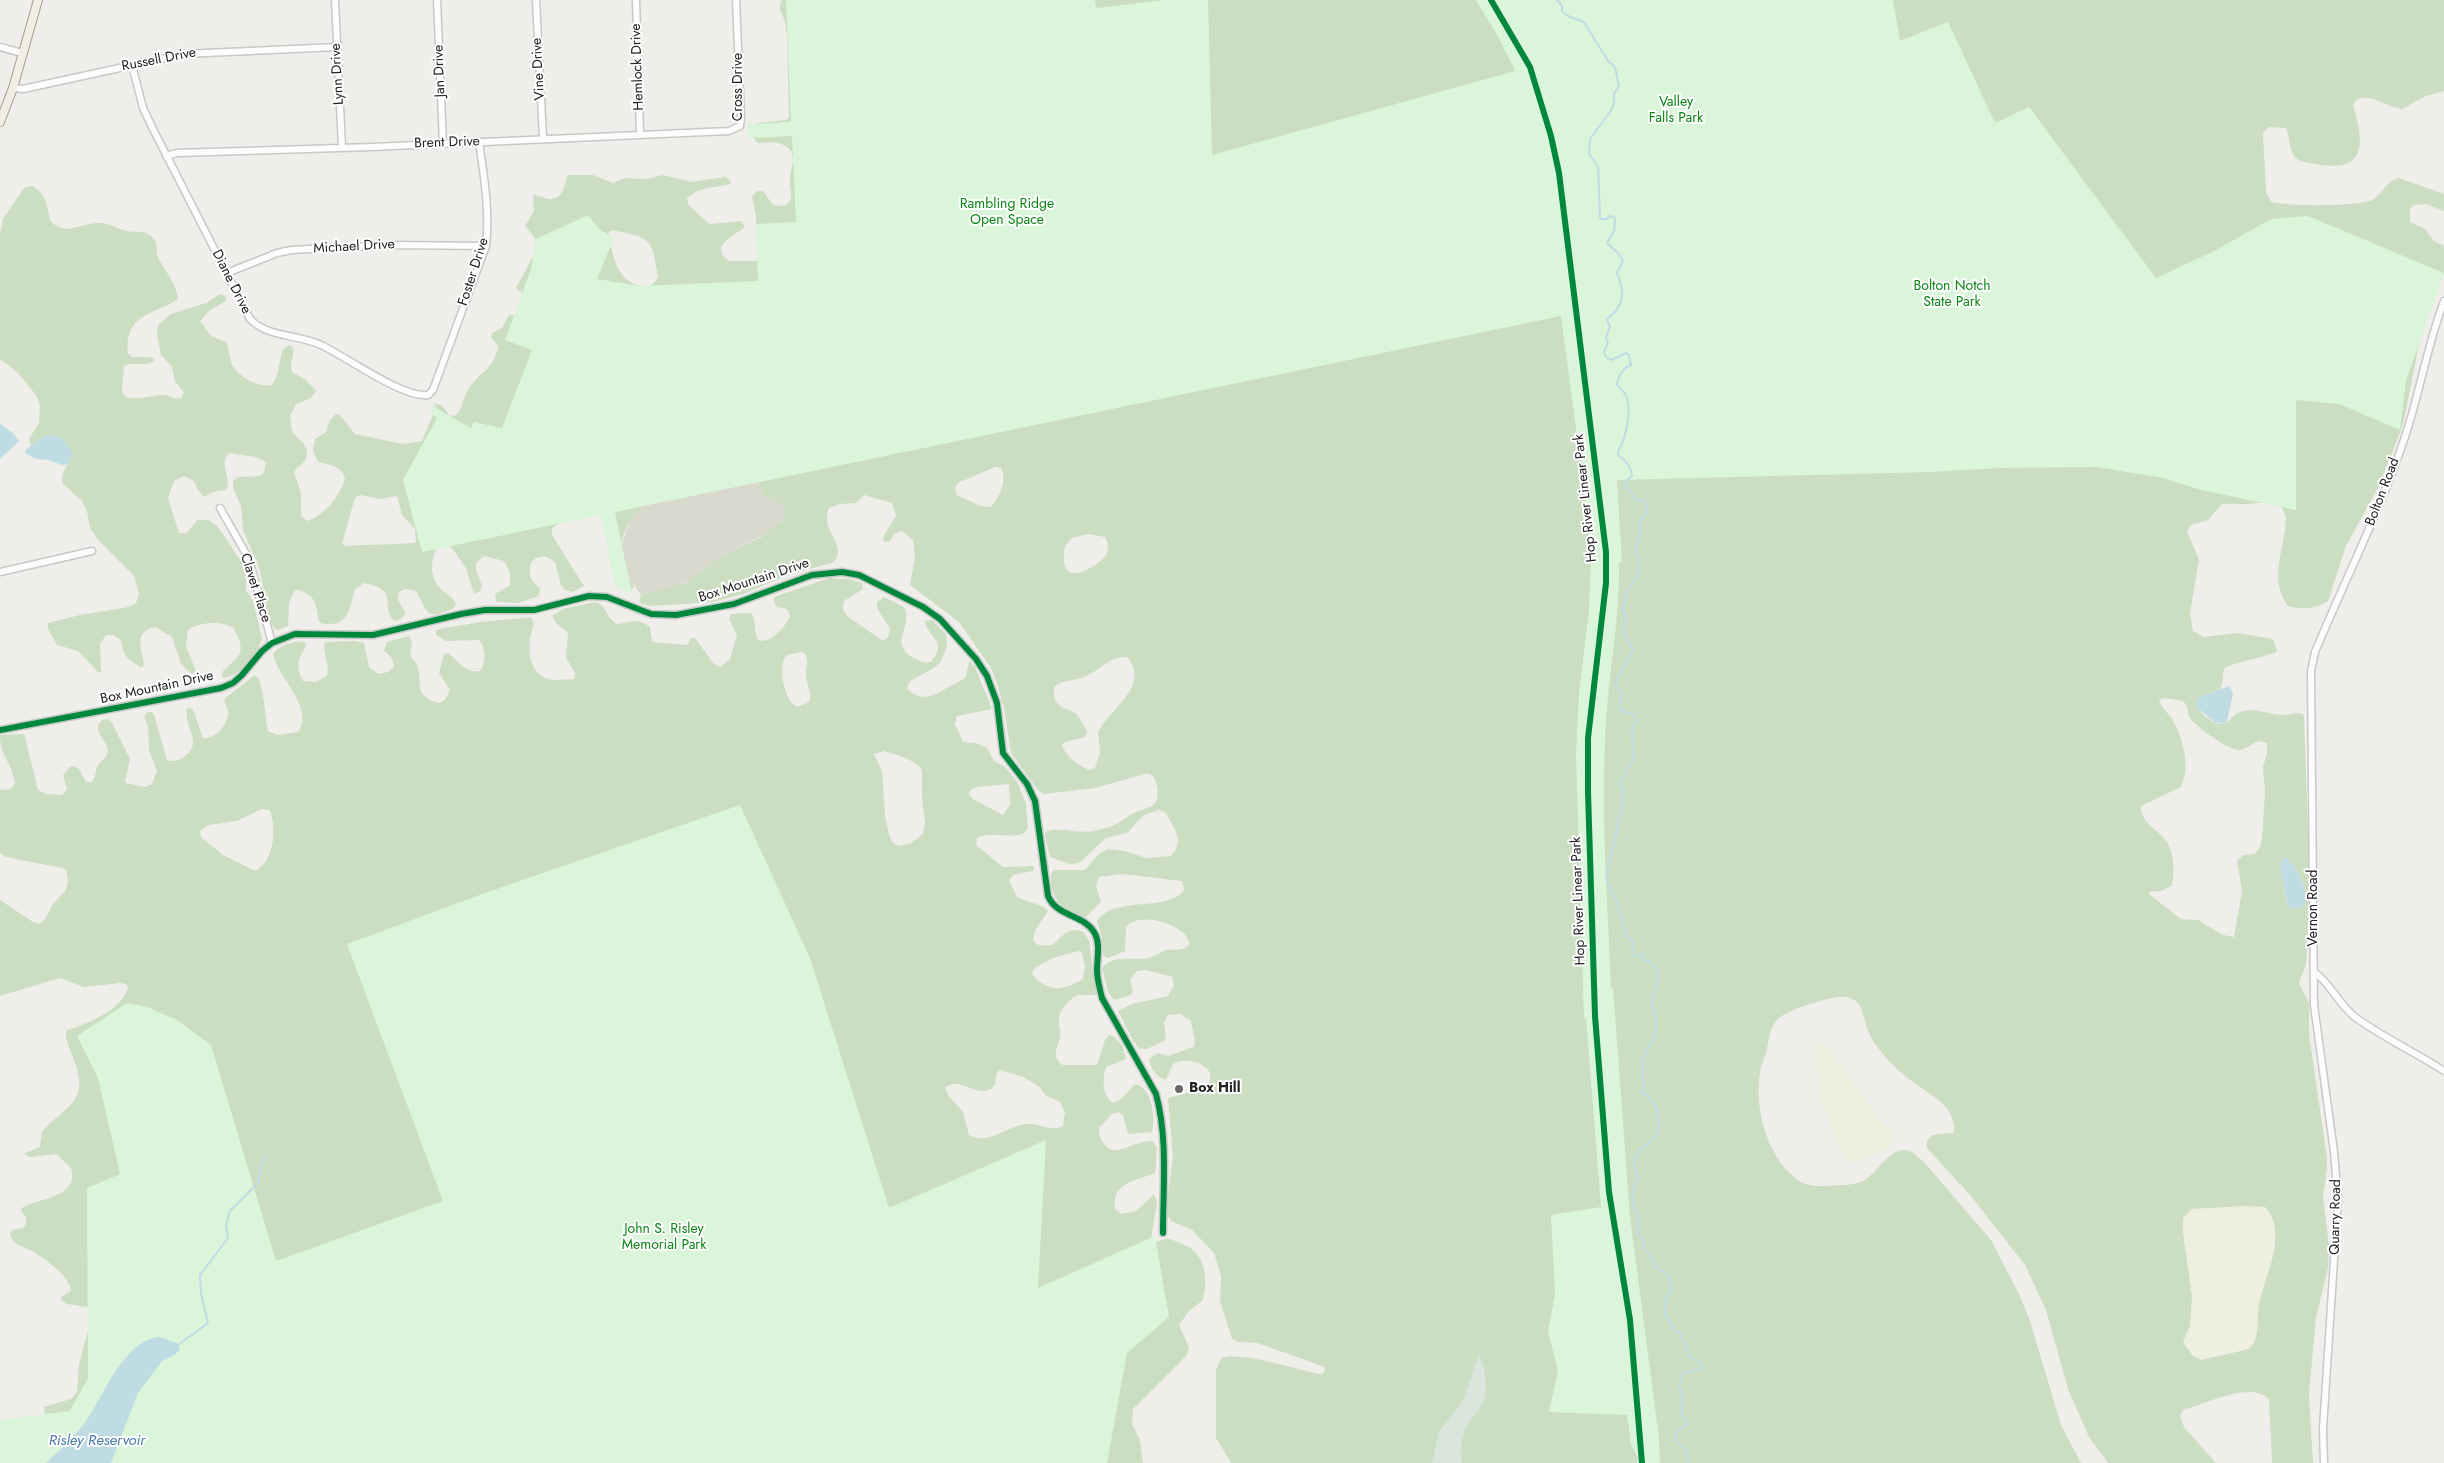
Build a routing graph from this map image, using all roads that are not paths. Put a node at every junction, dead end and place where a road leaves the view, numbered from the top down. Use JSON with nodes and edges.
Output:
{"nodes":[{"id":1,"x":38,"y":0,"type":"edge"},
{"id":2,"x":335,"y":0,"type":"edge"},
{"id":3,"x":437,"y":0,"type":"edge"},
{"id":4,"x":536,"y":0,"type":"edge"},
{"id":5,"x":636,"y":0,"type":"edge"},
{"id":6,"x":736,"y":0,"type":"edge"},
{"id":7,"x":0,"y":47,"type":"edge"},
{"id":8,"x":337,"y":47,"type":"junction"},
{"id":9,"x":22,"y":53,"type":"junction"},
{"id":10,"x":132,"y":65,"type":"junction"},
{"id":11,"x":13,"y":88,"type":"junction"},
{"id":12,"x":0,"y":122,"type":"edge"},
{"id":13,"x":729,"y":131,"type":"joint"},
{"id":14,"x":640,"y":134,"type":"junction"},
{"id":15,"x":543,"y":138,"type":"junction"},
{"id":16,"x":479,"y":142,"type":"junction"},
{"id":17,"x":443,"y":143,"type":"junction"},
{"id":18,"x":342,"y":147,"type":"junction"},
{"id":19,"x":166,"y":156,"type":"junction"},
{"id":20,"x":486,"y":246,"type":"junction"},
{"id":21,"x":227,"y":273,"type":"junction"},
{"id":22,"x":2444,"y":302,"type":"edge"},
{"id":23,"x":428,"y":395,"type":"joint"},
{"id":24,"x":220,"y":508,"type":"dead end"},
{"id":25,"x":92,"y":551,"type":"dead end"},
{"id":26,"x":0,"y":572,"type":"edge"},
{"id":27,"x":272,"y":643,"type":"junction"},
{"id":28,"x":2310,"y":679,"type":"joint"},
{"id":29,"x":0,"y":730,"type":"edge"},
{"id":30,"x":2314,"y":972,"type":"junction"},
{"id":31,"x":2444,"y":1071,"type":"edge"},
{"id":32,"x":1163,"y":1233,"type":"dead end"},
{"id":33,"x":2324,"y":1463,"type":"edge"}],
"edges":[{"from":1,"to":9,"type":"main road"},
{"from":2,"to":8,"type":"street","name":"Lynn Drive"},
{"from":3,"to":17,"type":"street","name":"Jan Drive"},
{"from":4,"to":15,"type":"street","name":"Vine Drive"},
{"from":5,"to":14,"type":"street","name":"Hemlock Drive"},
{"from":6,"to":13,"type":"street","name":"Cross Drive"},
{"from":7,"to":9,"type":"street"},
{"from":8,"to":10,"type":"street","name":"Russell Drive"},
{"from":8,"to":18,"type":"street","name":"Lynn Drive"},
{"from":9,"to":11,"type":"main road"},
{"from":10,"to":11,"type":"street","name":"Russell Drive"},
{"from":10,"to":19,"type":"street","name":"Diane Drive"},
{"from":11,"to":12,"type":"main road"},
{"from":13,"to":14,"type":"street","name":"Brent Drive"},
{"from":14,"to":15,"type":"street","name":"Brent Drive"},
{"from":15,"to":16,"type":"street","name":"Brent Drive"},
{"from":16,"to":17,"type":"street","name":"Brent Drive"},
{"from":16,"to":20,"type":"street","name":"Foster Drive"},
{"from":17,"to":18,"type":"street","name":"Brent Drive"},
{"from":18,"to":19,"type":"street","name":"Brent Drive"},
{"from":19,"to":21,"type":"street","name":"Diane Drive"},
{"from":20,"to":21,"type":"street","name":"Michael Drive"},
{"from":20,"to":23,"type":"street","name":"Foster Drive"},
{"from":21,"to":23,"type":"street","name":"Diane Drive"},
{"from":22,"to":28,"type":"street","name":"Bolton Road"},
{"from":24,"to":27,"type":"street","name":"Clavet Place"},
{"from":25,"to":26,"type":"street"},
{"from":27,"to":29,"type":"street","name":"Box Mountain Drive"},
{"from":27,"to":32,"type":"street","name":"Box Mountain Drive"},
{"from":28,"to":30,"type":"street","name":"Vernon Road"},
{"from":30,"to":31,"type":"street"},
{"from":30,"to":33,"type":"street","name":"Quarry Road"}]}
